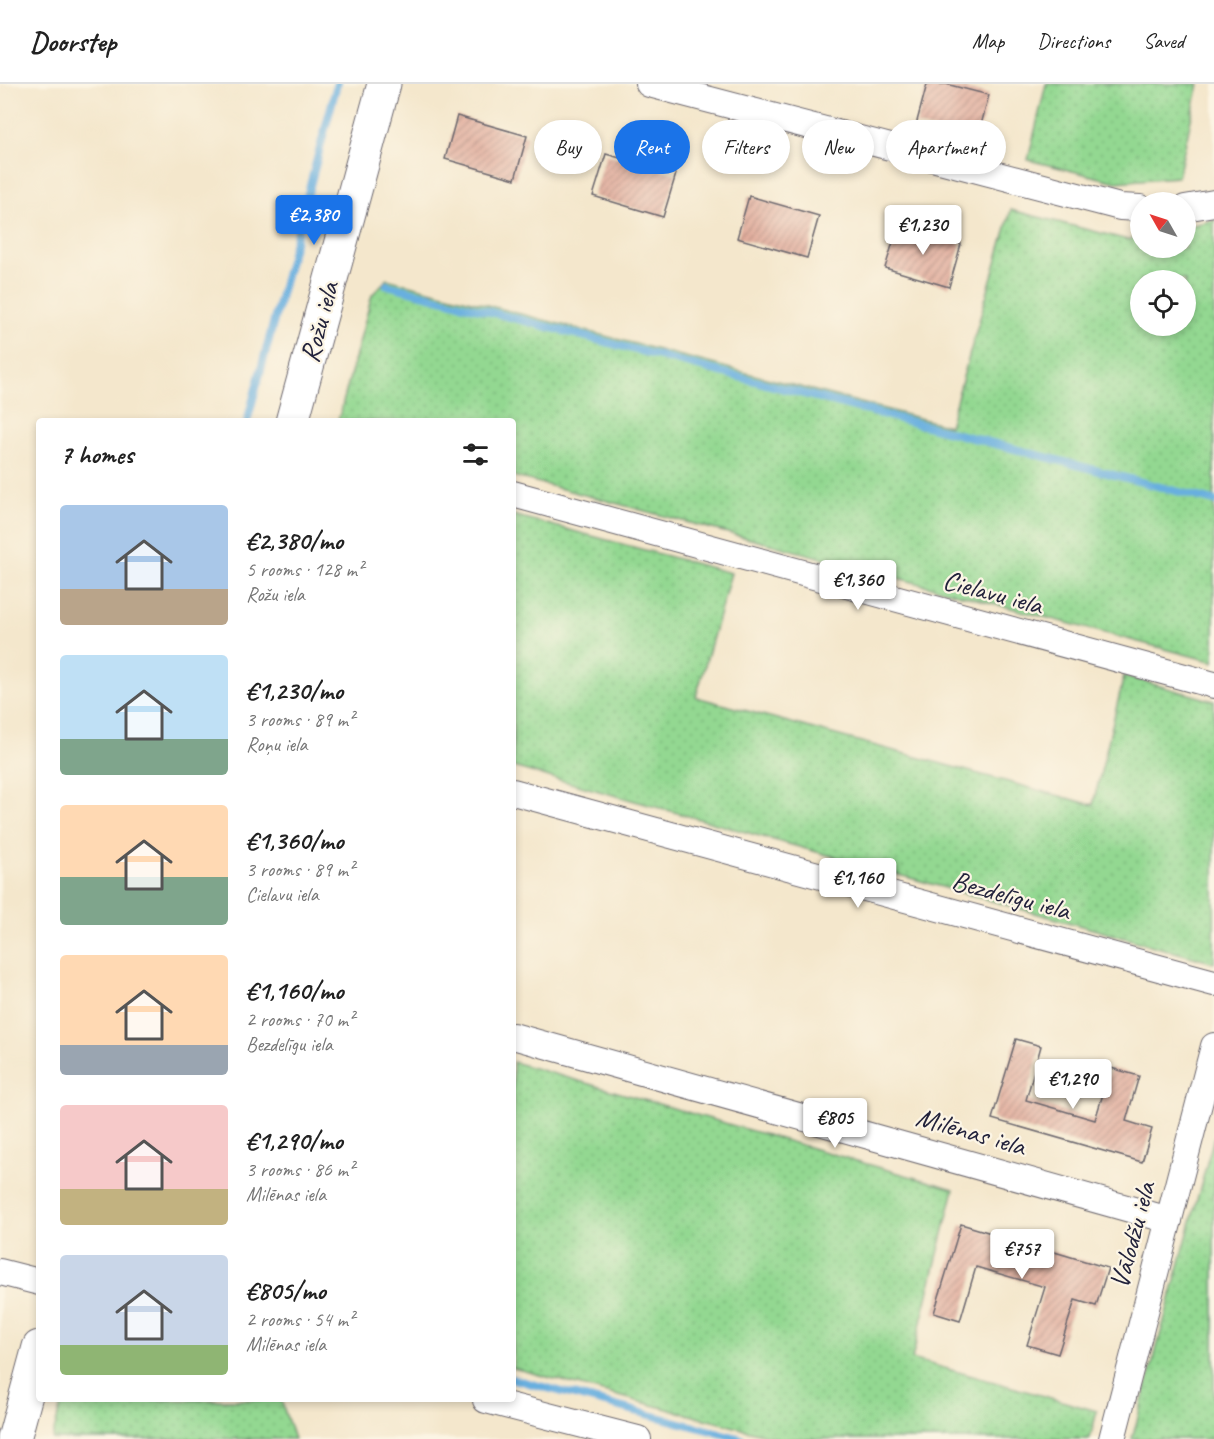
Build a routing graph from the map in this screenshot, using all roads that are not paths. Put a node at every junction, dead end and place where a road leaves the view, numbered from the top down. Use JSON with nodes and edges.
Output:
{"nodes":[{"id":1,"x":384,"y":84,"type":"edge"},
{"id":2,"x":649,"y":84,"type":"edge"},
{"id":3,"x":1214,"y":203,"type":"edge"},
{"id":4,"x":1196,"y":206,"type":"edge"},
{"id":5,"x":1130,"y":208,"type":"edge"},
{"id":6,"x":293,"y":418,"type":"edge"},
{"id":7,"x":516,"y":495,"type":"edge"},
{"id":8,"x":1214,"y":685,"type":"edge"},
{"id":9,"x":516,"y":793,"type":"edge"},
{"id":10,"x":1214,"y":983,"type":"edge"},
{"id":11,"x":516,"y":1037,"type":"edge"},
{"id":12,"x":1214,"y":1046,"type":"edge"},
{"id":13,"x":1169,"y":1220,"type":"junction"},
{"id":14,"x":0,"y":1272,"type":"edge"},
{"id":15,"x":36,"y":1281,"type":"edge"},
{"id":16,"x":36,"y":1358,"type":"edge"},
{"id":17,"x":494,"y":1402,"type":"edge"},
{"id":18,"x":14,"y":1439,"type":"edge"},
{"id":19,"x":638,"y":1439,"type":"edge"},
{"id":20,"x":1112,"y":1439,"type":"edge"}],
"edges":[{"from":1,"to":6,"type":"street","name":"Rožu iela"},
{"from":2,"to":5,"type":"street"},
{"from":3,"to":4,"type":"street"},
{"from":7,"to":8,"type":"street","name":"Cielavu iela"},
{"from":9,"to":10,"type":"street","name":"Bezdelīgu iela"},
{"from":11,"to":13,"type":"street","name":"Milēnas iela"},
{"from":12,"to":13,"type":"street","name":"Vālodžu iela"},
{"from":13,"to":20,"type":"street","name":"Vālodžu iela"},
{"from":14,"to":15,"type":"street"},
{"from":16,"to":18,"type":"street"},
{"from":17,"to":19,"type":"street"}]}
